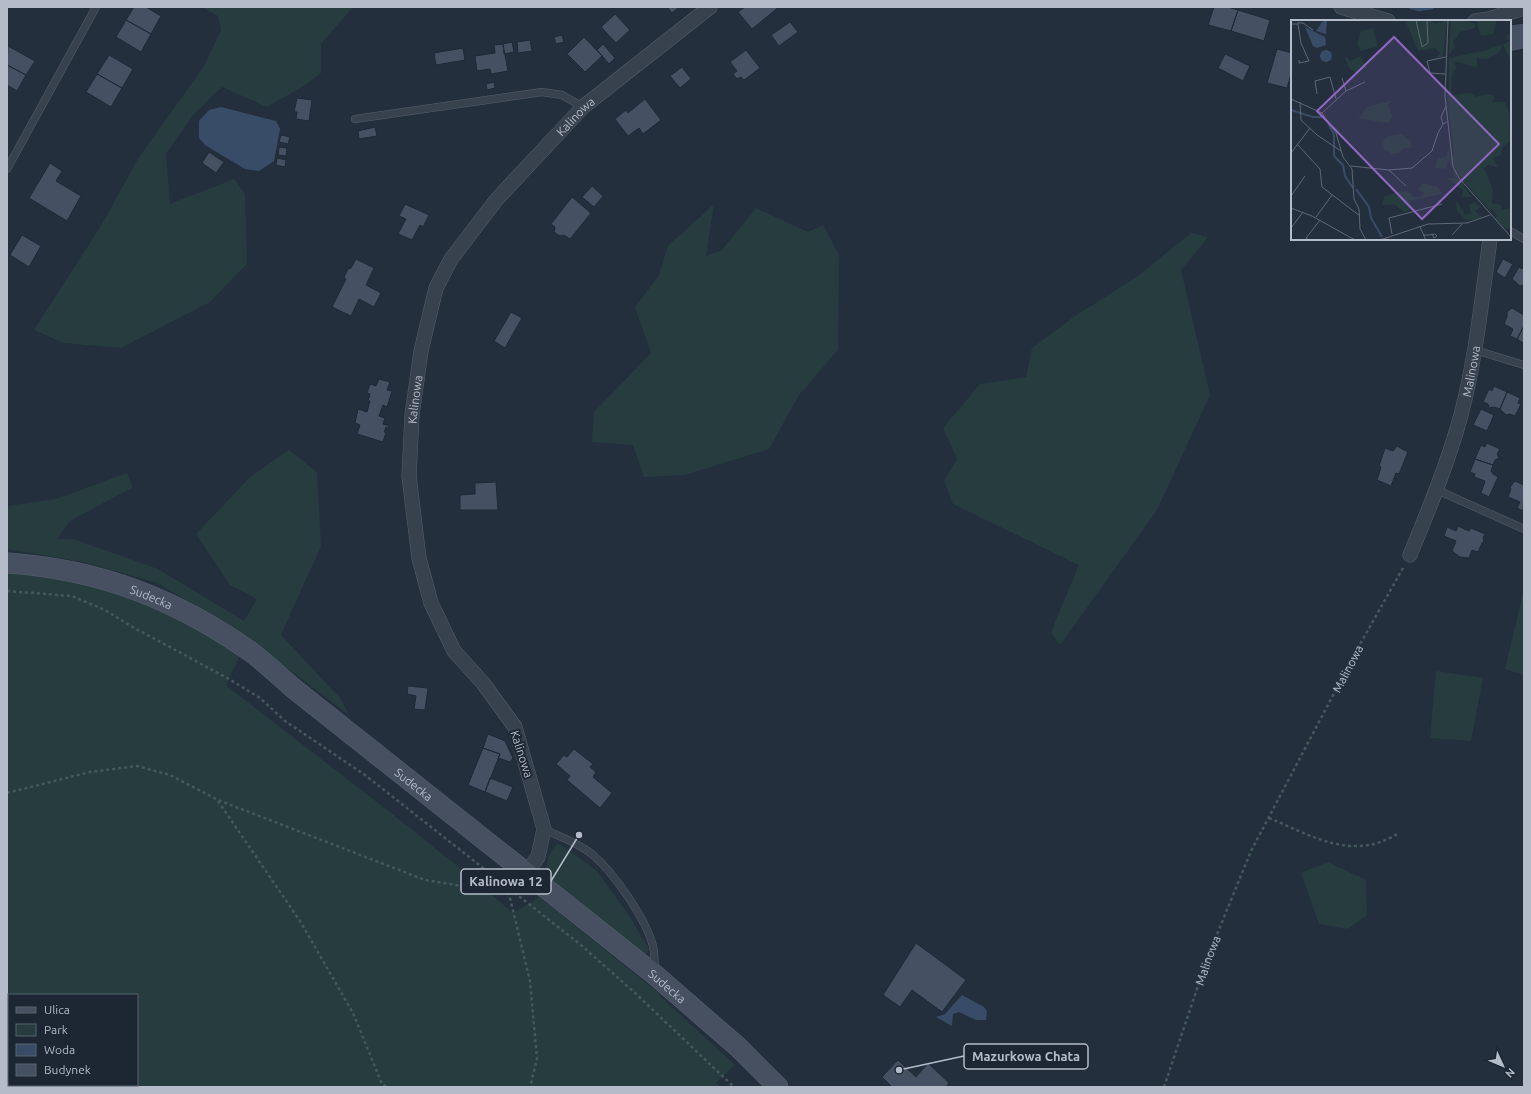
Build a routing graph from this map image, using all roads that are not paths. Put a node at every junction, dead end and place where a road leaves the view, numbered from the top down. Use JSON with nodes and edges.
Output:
{"nodes":[{"id":1,"x":96,"y":7,"type":"edge"},
{"id":2,"x":710,"y":7,"type":"edge"},
{"id":3,"x":1341,"y":7,"type":"edge"},
{"id":4,"x":1524,"y":8,"type":"edge"},
{"id":5,"x":1385,"y":20,"type":"edge"},
{"id":6,"x":1488,"y":20,"type":"edge"},
{"id":7,"x":583,"y":107,"type":"junction"},
{"id":8,"x":356,"y":119,"type":"dead end"},
{"id":9,"x":7,"y":169,"type":"edge"},
{"id":10,"x":1511,"y":232,"type":"edge"},
{"id":11,"x":1524,"y":239,"type":"edge"},
{"id":12,"x":1490,"y":240,"type":"edge"},
{"id":13,"x":1474,"y":350,"type":"junction"},
{"id":14,"x":1524,"y":365,"type":"edge"},
{"id":15,"x":1437,"y":490,"type":"junction"},
{"id":16,"x":1524,"y":528,"type":"edge"},
{"id":17,"x":1410,"y":555,"type":"road end"},
{"id":18,"x":7,"y":562,"type":"edge"},
{"id":19,"x":544,"y":830,"type":"junction"},
{"id":20,"x":527,"y":872,"type":"junction"},
{"id":21,"x":655,"y":975,"type":"junction"},
{"id":22,"x":778,"y":1087,"type":"edge"}],
"edges":[{"from":1,"to":9,"type":"lane"},
{"from":2,"to":7,"type":"street","name":"Kalinowa"},
{"from":3,"to":5,"type":"street"},
{"from":4,"to":6,"type":"street"},
{"from":7,"to":8,"type":"lane"},
{"from":7,"to":19,"type":"street","name":"Kalinowa"},
{"from":10,"to":11,"type":"lane"},
{"from":12,"to":13,"type":"street","name":"Malinowa"},
{"from":13,"to":14,"type":"lane"},
{"from":13,"to":15,"type":"street","name":"Malinowa"},
{"from":15,"to":16,"type":"lane"},
{"from":15,"to":17,"type":"street","name":"Malinowa"},
{"from":18,"to":20,"type":"main road","name":"Sudecka"},
{"from":19,"to":20,"type":"street","name":"Kalinowa"},
{"from":19,"to":21,"type":"lane"},
{"from":20,"to":21,"type":"main road","name":"Sudecka"},
{"from":21,"to":22,"type":"main road","name":"Sudecka"}]}
